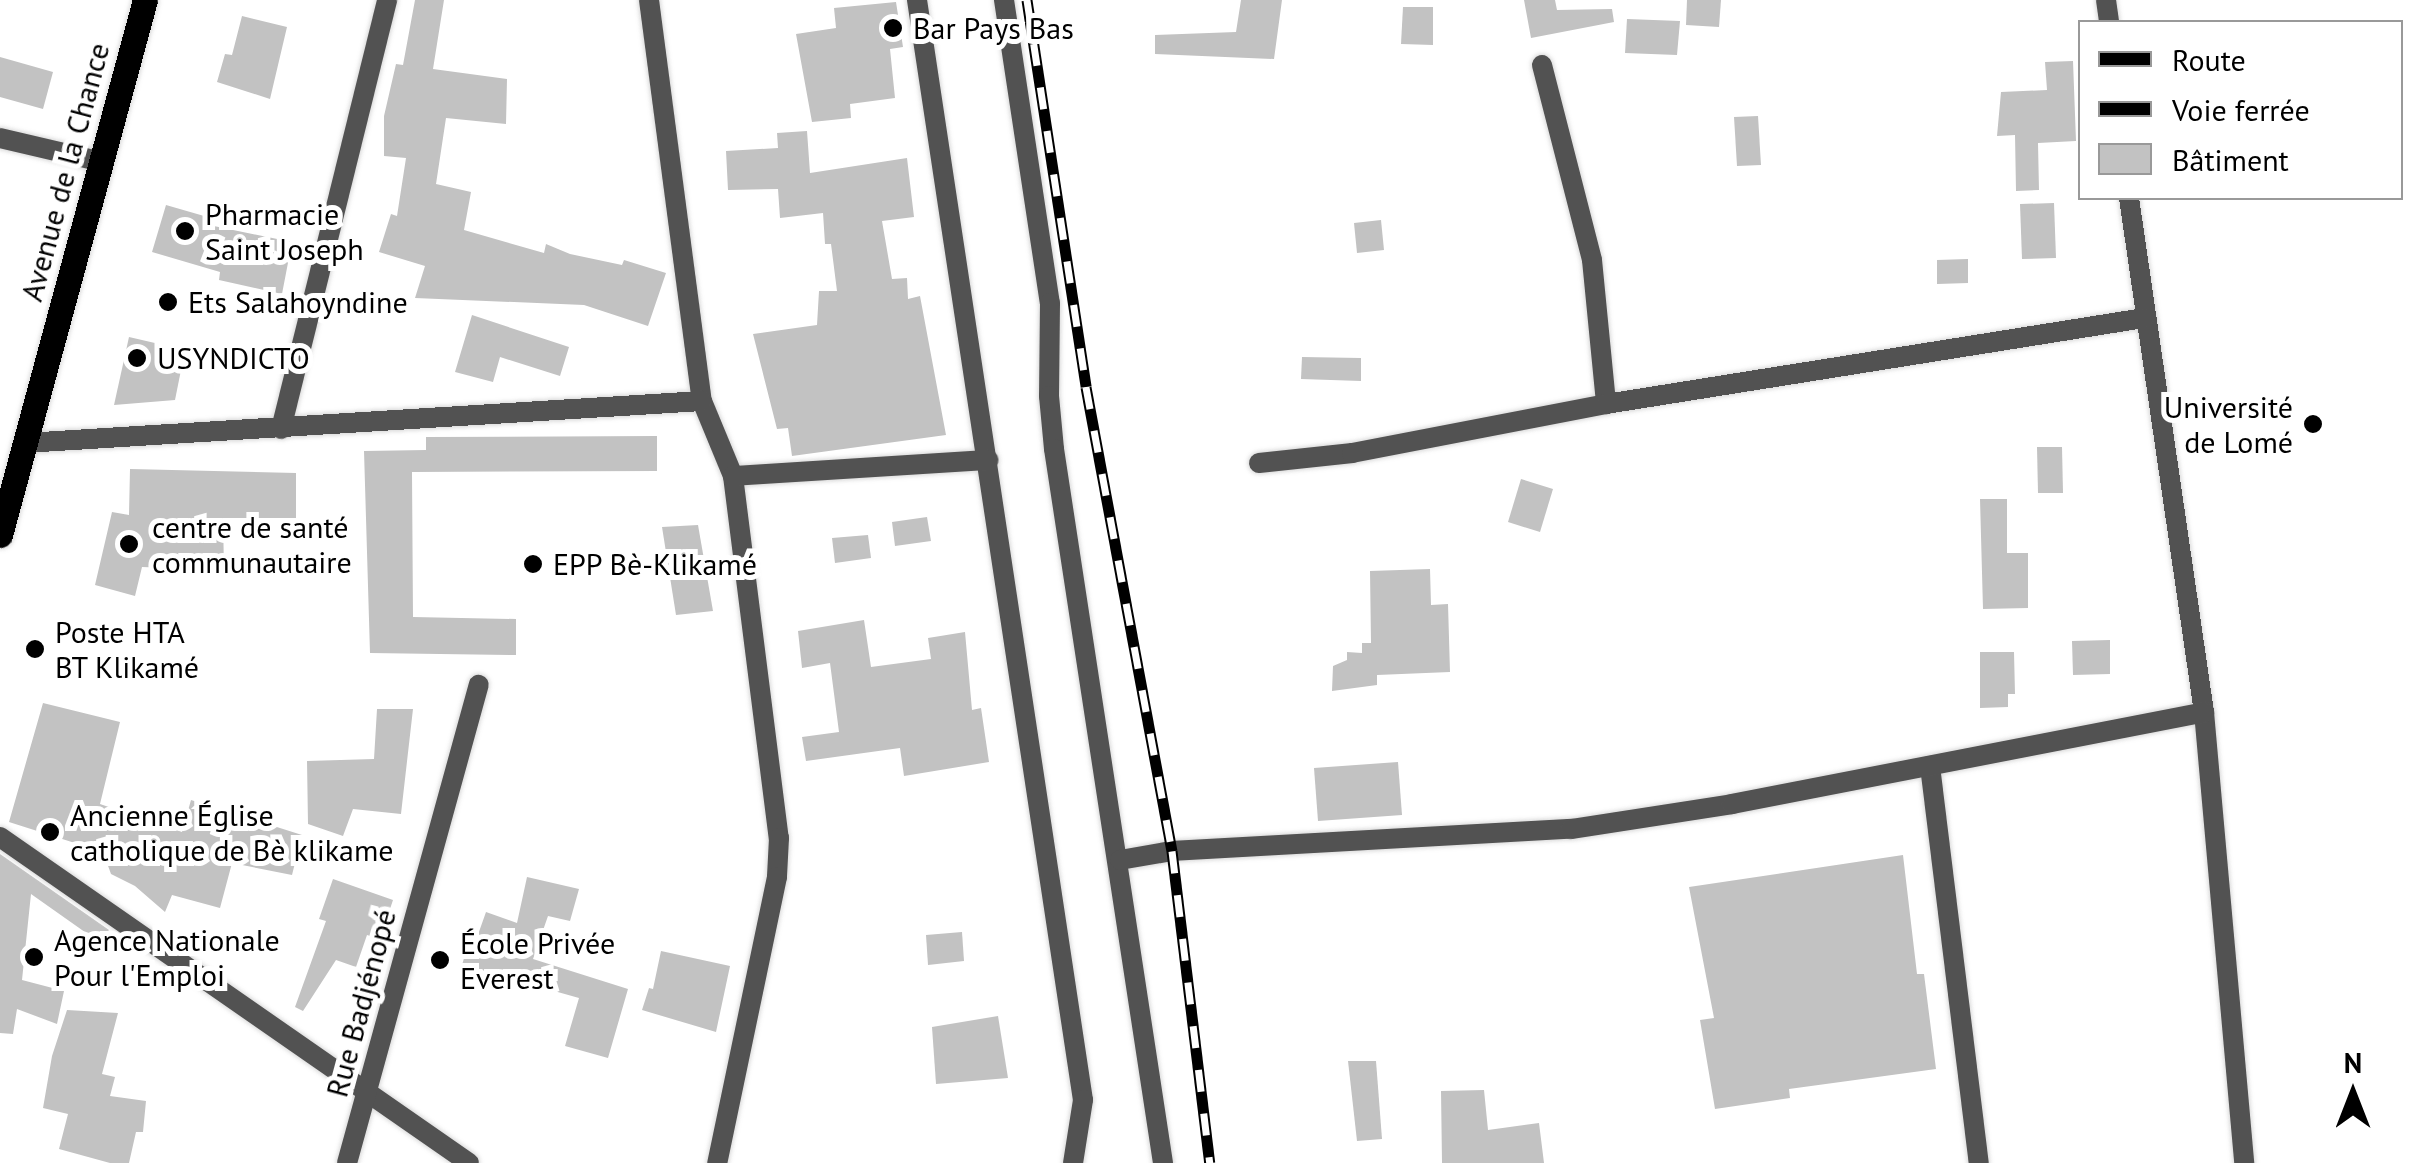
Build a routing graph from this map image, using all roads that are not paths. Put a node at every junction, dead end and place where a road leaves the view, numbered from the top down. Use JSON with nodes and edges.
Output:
{"nodes":[{"id":1,"x":145,"y":0,"type":"edge"},
{"id":2,"x":388,"y":0,"type":"edge"},
{"id":3,"x":649,"y":0,"type":"edge"},
{"id":4,"x":917,"y":0,"type":"edge"},
{"id":5,"x":1004,"y":0,"type":"edge"},
{"id":6,"x":1542,"y":65,"type":"dead end"},
{"id":7,"x":0,"y":138,"type":"edge"},
{"id":8,"x":102,"y":162,"type":"junction"},
{"id":9,"x":2130,"y":200,"type":"edge"},
{"id":10,"x":2144,"y":318,"type":"junction"},
{"id":11,"x":702,"y":402,"type":"junction"},
{"id":12,"x":1606,"y":404,"type":"junction"},
{"id":13,"x":282,"y":429,"type":"junction"},
{"id":14,"x":25,"y":443,"type":"junction"},
{"id":15,"x":989,"y":460,"type":"junction"},
{"id":16,"x":1258,"y":463,"type":"dead end"},
{"id":17,"x":733,"y":476,"type":"junction"},
{"id":18,"x":6,"y":492,"type":"edge"},
{"id":19,"x":0,"y":535,"type":"edge"},
{"id":20,"x":480,"y":685,"type":"dead end"},
{"id":21,"x":2204,"y":712,"type":"junction"},
{"id":22,"x":1930,"y":766,"type":"junction"},
{"id":23,"x":0,"y":837,"type":"edge"},
{"id":24,"x":1120,"y":860,"type":"junction"},
{"id":25,"x":367,"y":1094,"type":"junction"},
{"id":26,"x":347,"y":1163,"type":"edge"},
{"id":27,"x":469,"y":1163,"type":"edge"},
{"id":28,"x":717,"y":1163,"type":"edge"},
{"id":29,"x":1073,"y":1163,"type":"edge"},
{"id":30,"x":1163,"y":1163,"type":"edge"},
{"id":31,"x":1980,"y":1163,"type":"edge"},
{"id":32,"x":2244,"y":1163,"type":"edge"}],
"edges":[{"from":1,"to":8,"type":"main road","name":"Avenue de la Chance"},
{"from":2,"to":13,"type":"street"},
{"from":3,"to":11,"type":"street"},
{"from":4,"to":15,"type":"street"},
{"from":5,"to":24,"type":"street"},
{"from":6,"to":12,"type":"street"},
{"from":7,"to":8,"type":"street"},
{"from":8,"to":14,"type":"main road","name":"Avenue de la Chance"},
{"from":9,"to":10,"type":"street"},
{"from":10,"to":12,"type":"street"},
{"from":10,"to":21,"type":"street"},
{"from":11,"to":13,"type":"street"},
{"from":11,"to":17,"type":"street"},
{"from":12,"to":16,"type":"street"},
{"from":13,"to":14,"type":"street"},
{"from":14,"to":18,"type":"main road","name":"Avenue de la Chance"},
{"from":15,"to":17,"type":"street"},
{"from":15,"to":29,"type":"street"},
{"from":17,"to":28,"type":"street"},
{"from":18,"to":19,"type":"main road","name":"Avenue de la Chance"},
{"from":20,"to":25,"type":"street","name":"Rue Badjénopé"},
{"from":21,"to":22,"type":"street"},
{"from":21,"to":32,"type":"street"},
{"from":22,"to":24,"type":"street"},
{"from":22,"to":31,"type":"street"},
{"from":23,"to":25,"type":"street"},
{"from":24,"to":30,"type":"street"},
{"from":25,"to":26,"type":"street","name":"Rue Badjénopé"},
{"from":25,"to":27,"type":"street"}]}
